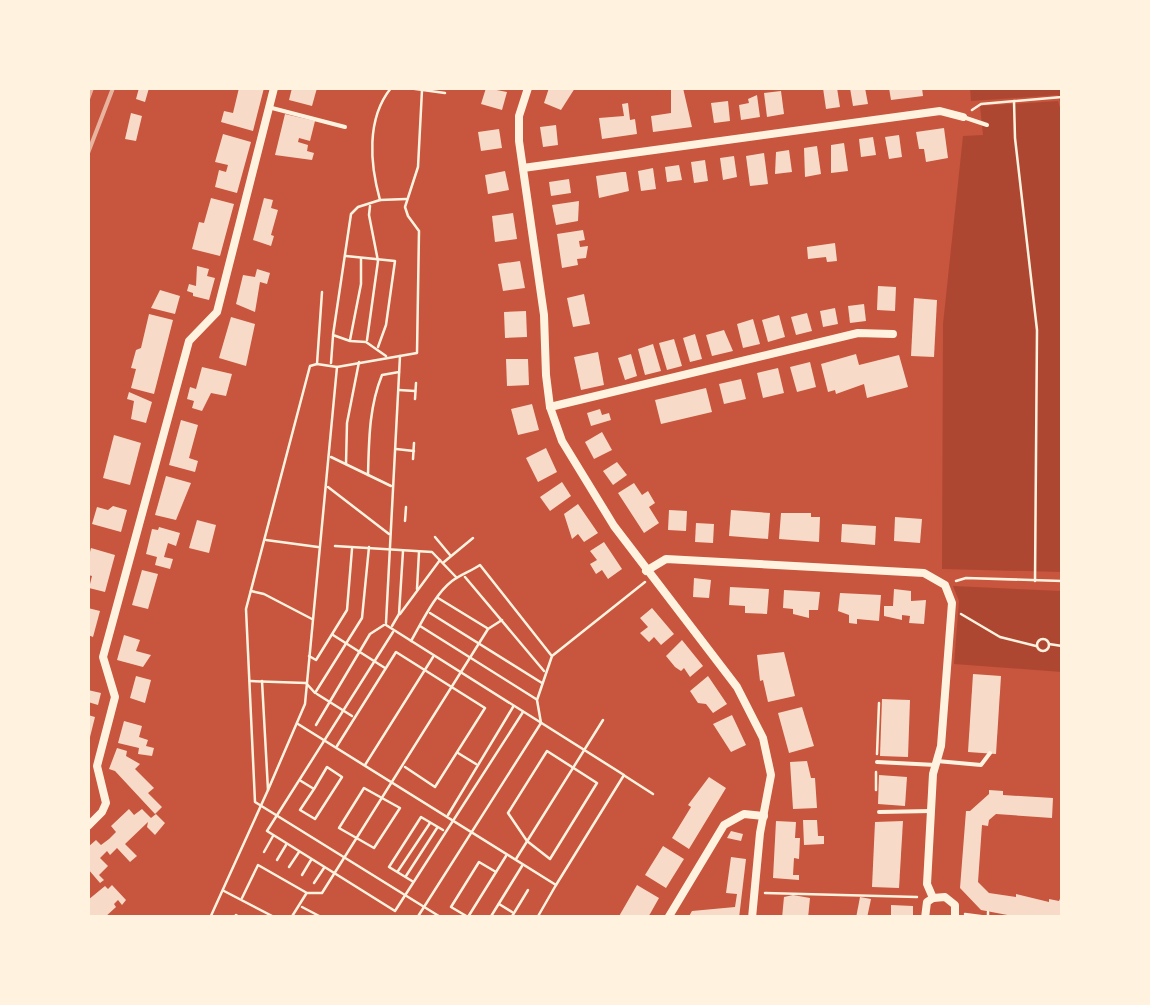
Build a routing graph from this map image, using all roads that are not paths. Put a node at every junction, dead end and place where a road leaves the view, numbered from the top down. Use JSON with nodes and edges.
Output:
{"nodes":[{"id":1,"x":274,"y":88,"type":"edge"},
{"id":2,"x":528,"y":88,"type":"edge"},
{"id":3,"x":269,"y":107,"type":"junction"},
{"id":4,"x":963,"y":117,"type":"joint"},
{"id":5,"x":987,"y":125,"type":"dead end"},
{"id":6,"x":345,"y":127,"type":"dead end"},
{"id":7,"x":522,"y":168,"type":"junction"},
{"id":8,"x":893,"y":334,"type":"dead end"},
{"id":9,"x":550,"y":407,"type":"junction"},
{"id":10,"x":648,"y":575,"type":"junction"},
{"id":11,"x":990,"y":753,"type":"dead end"},
{"id":12,"x":877,"y":762,"type":"road end"},
{"id":13,"x":936,"y":763,"type":"junction"},
{"id":14,"x":932,"y":811,"type":"junction"},
{"id":15,"x":879,"y":812,"type":"dead end"},
{"id":16,"x":764,"y":816,"type":"junction"},
{"id":17,"x":88,"y":826,"type":"edge"},
{"id":18,"x":930,"y":900,"type":"junction"},
{"id":19,"x":956,"y":915,"type":"edge"},
{"id":20,"x":668,"y":918,"type":"edge"},
{"id":21,"x":752,"y":918,"type":"edge"},
{"id":22,"x":925,"y":918,"type":"edge"}],
"edges":[{"from":1,"to":3,"type":"street"},
{"from":2,"to":7,"type":"street"},
{"from":3,"to":6,"type":"lane"},
{"from":3,"to":17,"type":"street"},
{"from":4,"to":5,"type":"lane"},
{"from":4,"to":7,"type":"street"},
{"from":7,"to":9,"type":"street"},
{"from":8,"to":9,"type":"street"},
{"from":9,"to":10,"type":"street"},
{"from":10,"to":13,"type":"street"},
{"from":10,"to":16,"type":"street"},
{"from":11,"to":13,"type":"lane"},
{"from":12,"to":13,"type":"lane"},
{"from":13,"to":14,"type":"street"},
{"from":14,"to":15,"type":"lane"},
{"from":14,"to":18,"type":"street"},
{"from":16,"to":20,"type":"street"},
{"from":16,"to":21,"type":"street"},
{"from":18,"to":19,"type":"street"},
{"from":18,"to":22,"type":"street"}]}
